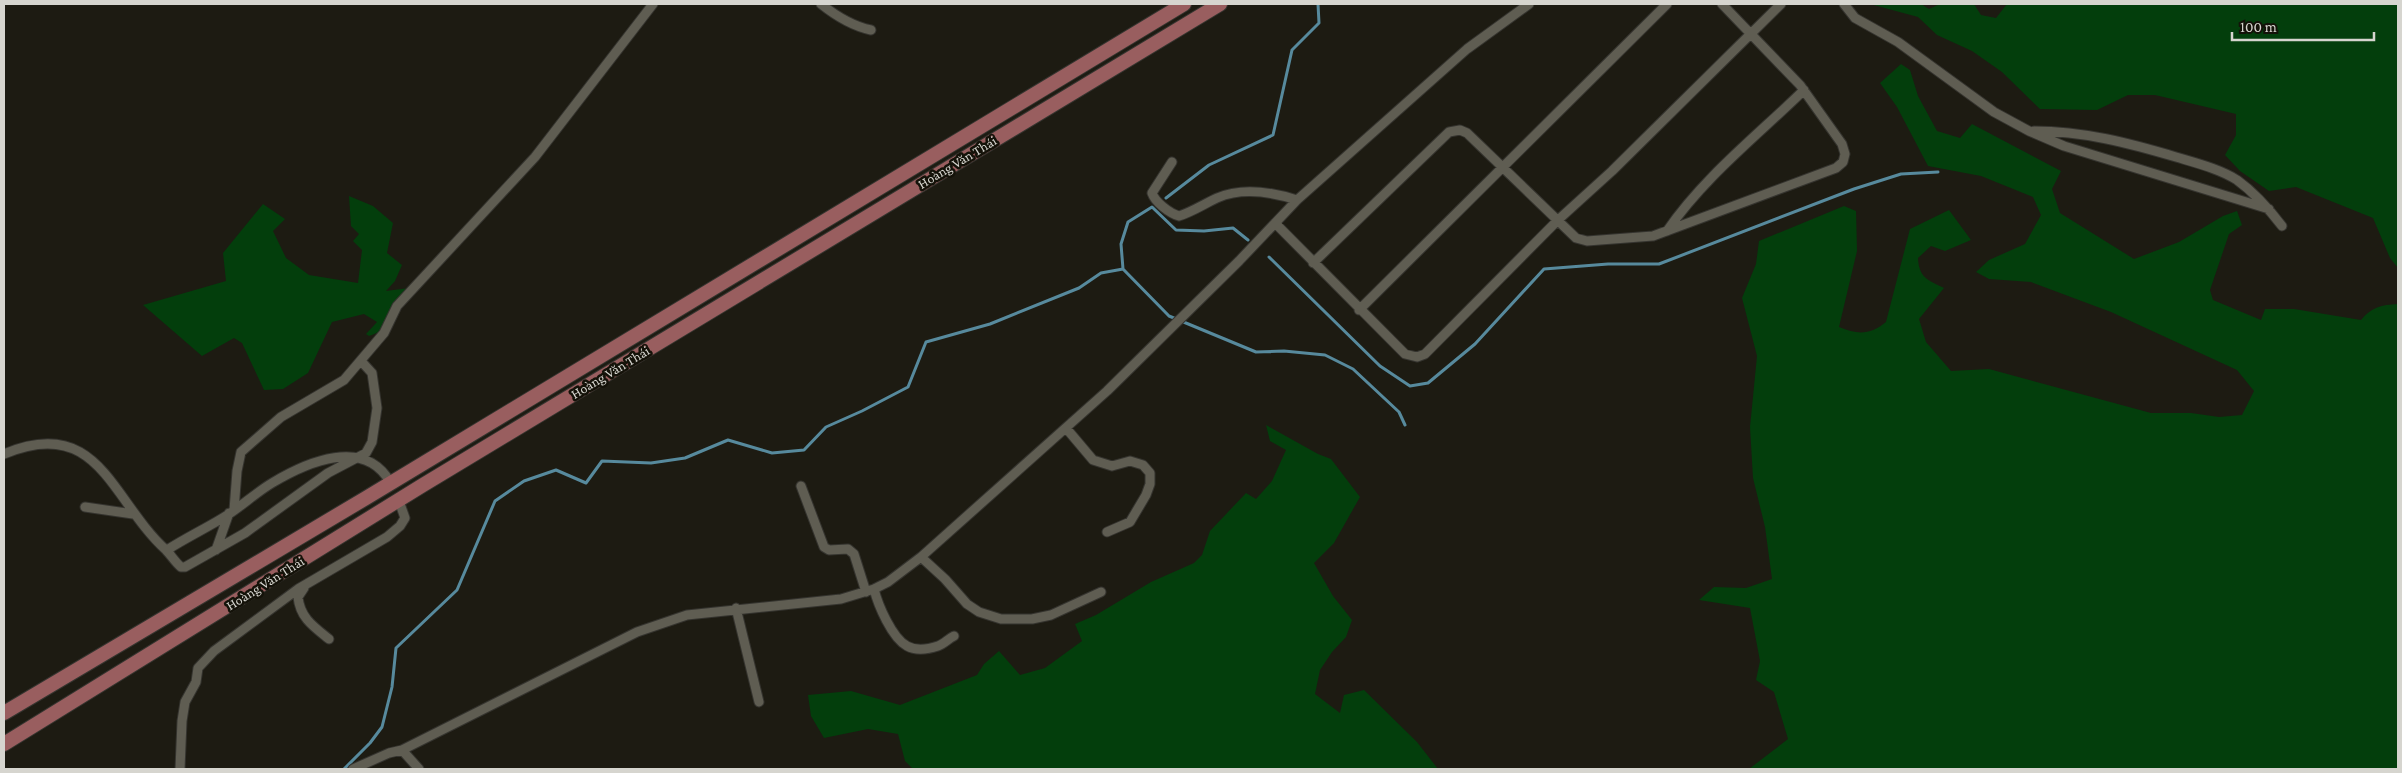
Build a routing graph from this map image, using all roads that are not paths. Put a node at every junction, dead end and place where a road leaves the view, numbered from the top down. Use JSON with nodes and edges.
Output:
{"nodes":[{"id":1,"x":653,"y":4,"type":"edge"},
{"id":2,"x":821,"y":4,"type":"edge"},
{"id":3,"x":1184,"y":4,"type":"edge"},
{"id":4,"x":1220,"y":4,"type":"edge"},
{"id":5,"x":1529,"y":4,"type":"edge"},
{"id":6,"x":1667,"y":4,"type":"edge"},
{"id":7,"x":1722,"y":4,"type":"edge"},
{"id":8,"x":1781,"y":4,"type":"edge"},
{"id":9,"x":1844,"y":4,"type":"edge"},
{"id":10,"x":871,"y":30,"type":"dead end"},
{"id":11,"x":1750,"y":33,"type":"junction"},
{"id":12,"x":1804,"y":90,"type":"junction"},
{"id":13,"x":2029,"y":131,"type":"junction"},
{"id":14,"x":1172,"y":162,"type":"dead end"},
{"id":15,"x":1502,"y":166,"type":"junction"},
{"id":16,"x":1297,"y":200,"type":"junction"},
{"id":17,"x":2269,"y":209,"type":"junction"},
{"id":18,"x":1558,"y":220,"type":"junction"},
{"id":19,"x":1275,"y":223,"type":"junction"},
{"id":20,"x":2282,"y":226,"type":"dead end"},
{"id":21,"x":1667,"y":231,"type":"junction"},
{"id":22,"x":1313,"y":263,"type":"junction"},
{"id":23,"x":1359,"y":310,"type":"junction"},
{"id":24,"x":361,"y":361,"type":"junction"},
{"id":25,"x":1066,"y":428,"type":"junction"},
{"id":26,"x":4,"y":454,"type":"edge"},
{"id":27,"x":357,"y":456,"type":"junction"},
{"id":28,"x":390,"y":482,"type":"junction"},
{"id":29,"x":801,"y":486,"type":"dead end"},
{"id":30,"x":399,"y":500,"type":"junction"},
{"id":31,"x":85,"y":507,"type":"dead end"},
{"id":32,"x":232,"y":512,"type":"junction"},
{"id":33,"x":133,"y":514,"type":"junction"},
{"id":34,"x":1107,"y":532,"type":"dead end"},
{"id":35,"x":166,"y":550,"type":"junction"},
{"id":36,"x":216,"y":550,"type":"junction"},
{"id":37,"x":921,"y":557,"type":"junction"},
{"id":38,"x":317,"y":576,"type":"junction"},
{"id":39,"x":870,"y":591,"type":"junction"},
{"id":40,"x":1100,"y":592,"type":"dead end"},
{"id":41,"x":736,"y":608,"type":"junction"},
{"id":42,"x":954,"y":636,"type":"dead end"},
{"id":43,"x":329,"y":639,"type":"dead end"},
{"id":44,"x":759,"y":702,"type":"dead end"},
{"id":45,"x":4,"y":713,"type":"edge"},
{"id":46,"x":4,"y":744,"type":"edge"},
{"id":47,"x":402,"y":750,"type":"junction"},
{"id":48,"x":180,"y":769,"type":"edge"},
{"id":49,"x":353,"y":769,"type":"edge"},
{"id":50,"x":418,"y":769,"type":"edge"}],
"edges":[{"from":1,"to":24,"type":"street"},
{"from":2,"to":10,"type":"street"},
{"from":3,"to":28,"type":"main road","name":"Hoàng Văn Thái"},
{"from":4,"to":30,"type":"main road","name":"Hoàng Văn Thái"},
{"from":5,"to":16,"type":"street"},
{"from":6,"to":15,"type":"street"},
{"from":7,"to":11,"type":"street"},
{"from":8,"to":11,"type":"street"},
{"from":9,"to":13,"type":"street"},
{"from":11,"to":12,"type":"street"},
{"from":11,"to":18,"type":"street"},
{"from":12,"to":21,"type":"street"},
{"from":12,"to":21,"type":"street"},
{"from":13,"to":17,"type":"street"},
{"from":13,"to":17,"type":"street"},
{"from":14,"to":16,"type":"street"},
{"from":15,"to":18,"type":"street"},
{"from":15,"to":22,"type":"street"},
{"from":15,"to":23,"type":"street"},
{"from":16,"to":19,"type":"street"},
{"from":17,"to":20,"type":"street"},
{"from":18,"to":21,"type":"street"},
{"from":18,"to":23,"type":"street"},
{"from":19,"to":22,"type":"street"},
{"from":19,"to":25,"type":"street"},
{"from":22,"to":23,"type":"street"},
{"from":24,"to":27,"type":"street"},
{"from":24,"to":32,"type":"street"},
{"from":25,"to":34,"type":"street"},
{"from":25,"to":37,"type":"street"},
{"from":26,"to":33,"type":"street"},
{"from":27,"to":28,"type":"street"},
{"from":27,"to":32,"type":"street"},
{"from":27,"to":36,"type":"street"},
{"from":28,"to":30,"type":"main road"},
{"from":28,"to":45,"type":"main road","name":"Hoàng Văn Thái"},
{"from":29,"to":39,"type":"street"},
{"from":30,"to":38,"type":"street"},
{"from":30,"to":46,"type":"main road","name":"Hoàng Văn Thái"},
{"from":31,"to":33,"type":"street"},
{"from":32,"to":35,"type":"street"},
{"from":32,"to":36,"type":"street"},
{"from":33,"to":35,"type":"street"},
{"from":35,"to":36,"type":"street"},
{"from":37,"to":39,"type":"street"},
{"from":37,"to":40,"type":"street"},
{"from":38,"to":43,"type":"street"},
{"from":38,"to":48,"type":"street"},
{"from":39,"to":41,"type":"street"},
{"from":39,"to":42,"type":"street"},
{"from":41,"to":44,"type":"street"},
{"from":41,"to":47,"type":"street"},
{"from":47,"to":49,"type":"street"},
{"from":47,"to":50,"type":"street"}]}
